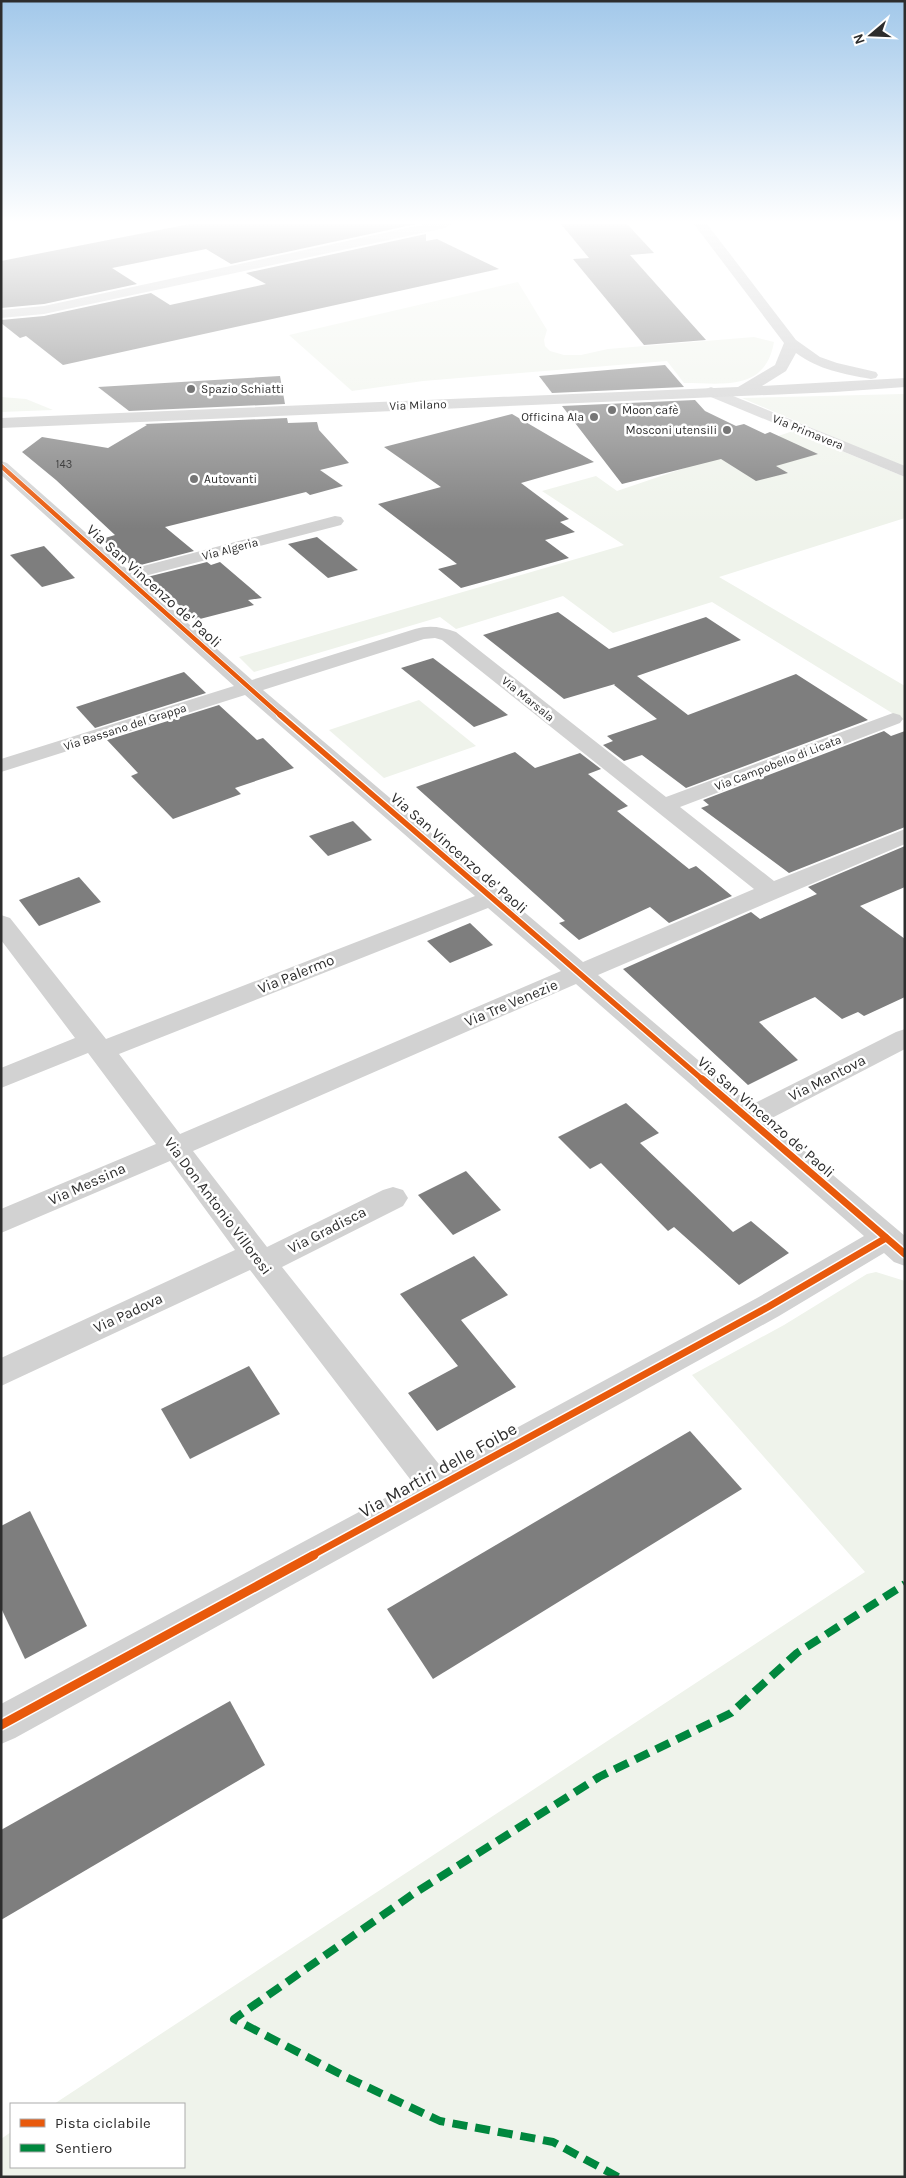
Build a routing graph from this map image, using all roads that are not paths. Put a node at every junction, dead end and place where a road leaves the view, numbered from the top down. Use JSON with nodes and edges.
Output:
{"nodes":[{"id":1,"x":778,"y":326,"type":"edge"},
{"id":2,"x":791,"y":343,"type":"junction"},
{"id":3,"x":825,"y":364,"type":"junction"},
{"id":4,"x":796,"y":368,"type":"junction"},
{"id":5,"x":905,"y":381,"type":"edge"},
{"id":6,"x":819,"y":387,"type":"junction"},
{"id":7,"x":835,"y":387,"type":"junction"},
{"id":8,"x":905,"y":389,"type":"edge"},
{"id":9,"x":739,"y":391,"type":"junction"},
{"id":10,"x":711,"y":392,"type":"junction"},
{"id":11,"x":1,"y":423,"type":"edge"},
{"id":12,"x":1,"y":466,"type":"edge"},
{"id":13,"x":905,"y":472,"type":"edge"},
{"id":14,"x":335,"y":521,"type":"dead end"},
{"id":15,"x":125,"y":576,"type":"junction"},
{"id":16,"x":249,"y":688,"type":"junction"},
{"id":17,"x":893,"y":719,"type":"dead end"},
{"id":18,"x":1,"y":766,"type":"edge"},
{"id":19,"x":663,"y":806,"type":"junction"},
{"id":20,"x":905,"y":836,"type":"edge"},
{"id":21,"x":770,"y":891,"type":"junction"},
{"id":22,"x":491,"y":898,"type":"junction"},
{"id":23,"x":3,"y":929,"type":"edge"},
{"id":24,"x":579,"y":974,"type":"junction"},
{"id":25,"x":905,"y":1038,"type":"edge"},
{"id":26,"x":97,"y":1046,"type":"junction"},
{"id":27,"x":1,"y":1079,"type":"edge"},
{"id":28,"x":749,"y":1118,"type":"junction"},
{"id":29,"x":173,"y":1146,"type":"junction"},
{"id":30,"x":393,"y":1198,"type":"dead end"},
{"id":31,"x":1,"y":1222,"type":"edge"},
{"id":32,"x":895,"y":1246,"type":"edge"},
{"id":33,"x":259,"y":1258,"type":"junction"},
{"id":34,"x":1,"y":1373,"type":"edge"},
{"id":35,"x":437,"y":1488,"type":"junction"},
{"id":36,"x":1,"y":1724,"type":"edge"}],
"edges":[{"from":1,"to":2,"type":"main road"},
{"from":2,"to":3,"type":"main road"},
{"from":2,"to":4,"type":"main road"},
{"from":3,"to":5,"type":"main road"},
{"from":3,"to":6,"type":"main road"},
{"from":4,"to":6,"type":"main road"},
{"from":4,"to":9,"type":"main road"},
{"from":5,"to":7,"type":"main road","name":"Via Milano"},
{"from":6,"to":7,"type":"main road","name":"Via Milano"},
{"from":6,"to":9,"type":"main road","name":"Via Milano"},
{"from":7,"to":8,"type":"main road","name":"Via Milano"},
{"from":9,"to":10,"type":"main road","name":"Via Milano"},
{"from":10,"to":11,"type":"main road","name":"Via Milano"},
{"from":10,"to":13,"type":"street","name":"Via Primavera"},
{"from":12,"to":15,"type":"street","name":"Via San Vincenzo de' Paoli"},
{"from":14,"to":15,"type":"street","name":"Via Algeria"},
{"from":15,"to":16,"type":"street","name":"Via San Vincenzo de' Paoli"},
{"from":16,"to":18,"type":"street","name":"Via Bassano del Grappa"},
{"from":16,"to":19,"type":"street","name":"Via Marsala"},
{"from":16,"to":22,"type":"street","name":"Via San Vincenzo de' Paoli"},
{"from":17,"to":19,"type":"street","name":"Via Campobello di Licata"},
{"from":19,"to":21,"type":"street","name":"Via Marsala"},
{"from":20,"to":21,"type":"street","name":"Via Tre Venezie"},
{"from":21,"to":24,"type":"street","name":"Via Tre Venezie"},
{"from":22,"to":24,"type":"street","name":"Via San Vincenzo de' Paoli"},
{"from":22,"to":26,"type":"street","name":"Via Palermo"},
{"from":23,"to":26,"type":"street","name":"Via Don Antonio Villoresi"},
{"from":24,"to":28,"type":"street","name":"Via San Vincenzo de' Paoli"},
{"from":24,"to":29,"type":"street","name":"Via Tre Venezie"},
{"from":25,"to":28,"type":"street","name":"Via Mantova"},
{"from":26,"to":27,"type":"street","name":"Via Palermo"},
{"from":26,"to":29,"type":"street","name":"Via Don Antonio Villoresi"},
{"from":28,"to":32,"type":"street","name":"Via San Vincenzo de' Paoli"},
{"from":29,"to":31,"type":"street","name":"Via Messina"},
{"from":29,"to":33,"type":"street","name":"Via Don Antonio Villoresi"},
{"from":30,"to":33,"type":"street","name":"Via Gradisca"},
{"from":32,"to":35,"type":"street","name":"Via Martiri delle Foibe"},
{"from":33,"to":34,"type":"street","name":"Via Padova"},
{"from":33,"to":35,"type":"street","name":"Via Don Antonio Villoresi"},
{"from":35,"to":36,"type":"street","name":"Via Martiri delle Foibe"}]}
